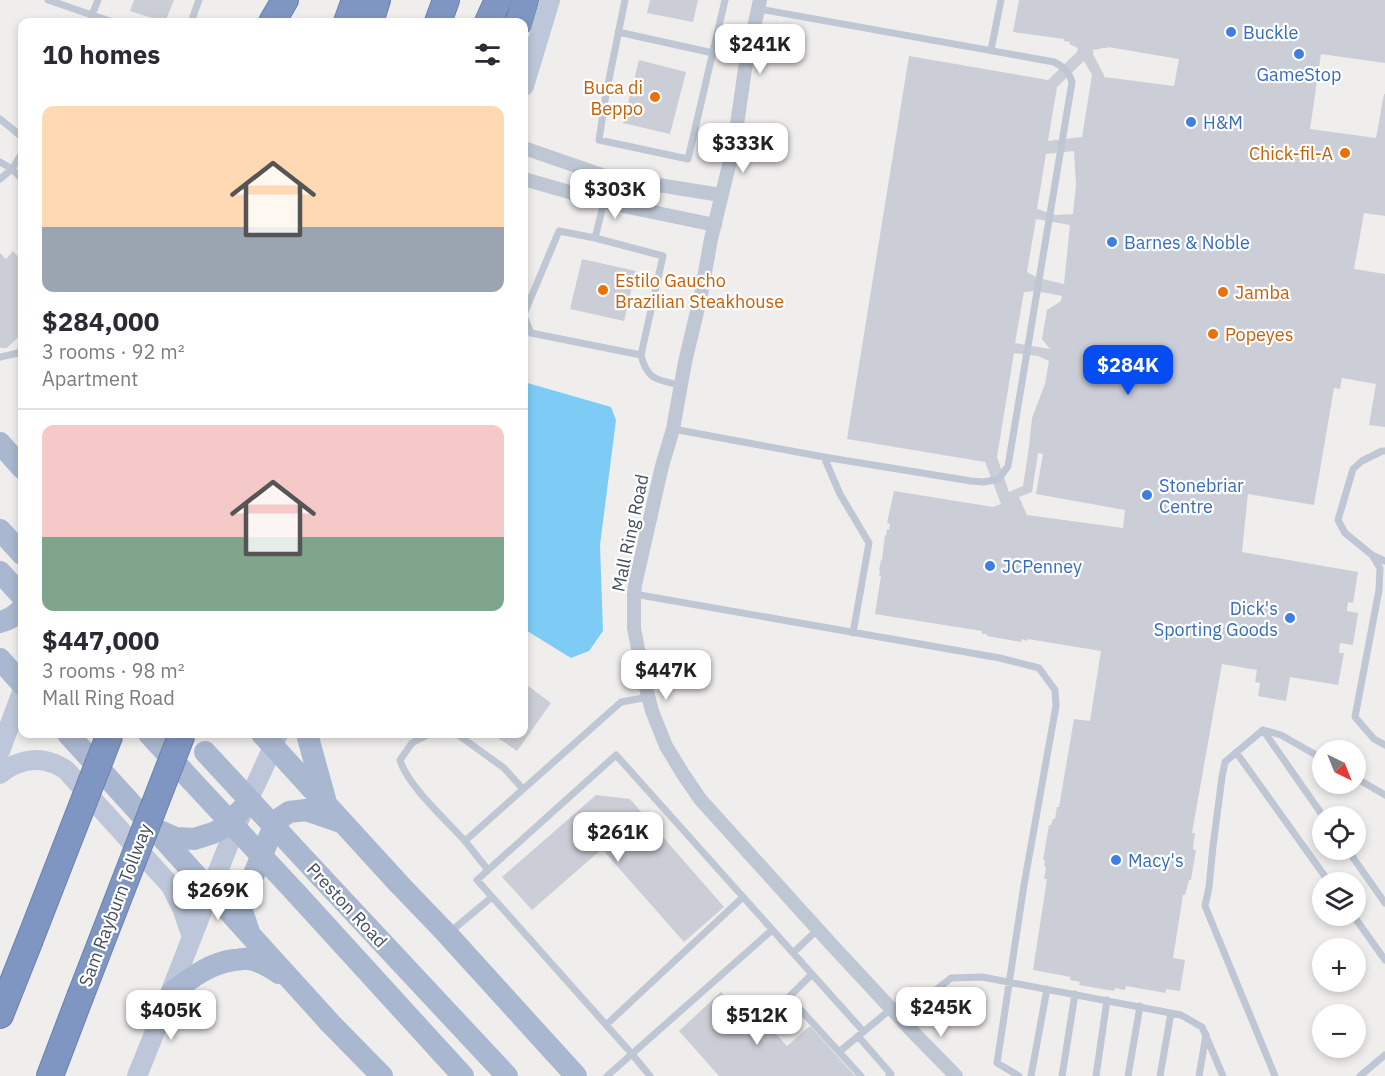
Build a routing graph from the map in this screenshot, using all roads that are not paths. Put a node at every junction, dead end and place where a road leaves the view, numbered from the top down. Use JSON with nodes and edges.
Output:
{"nodes":[{"id":1,"x":48,"y":0,"type":"edge"},
{"id":2,"x":98,"y":0,"type":"edge"},
{"id":3,"x":200,"y":0,"type":"edge"},
{"id":4,"x":279,"y":0,"type":"edge"},
{"id":5,"x":285,"y":0,"type":"edge"},
{"id":6,"x":355,"y":0,"type":"edge"},
{"id":7,"x":377,"y":0,"type":"edge"},
{"id":8,"x":446,"y":0,"type":"edge"},
{"id":9,"x":498,"y":0,"type":"edge"},
{"id":10,"x":550,"y":0,"type":"edge"},
{"id":11,"x":625,"y":0,"type":"edge"},
{"id":12,"x":725,"y":0,"type":"edge"},
{"id":13,"x":1000,"y":0,"type":"edge"},
{"id":14,"x":759,"y":4,"type":"edge"},
{"id":15,"x":89,"y":18,"type":"edge"},
{"id":16,"x":91,"y":18,"type":"edge"},
{"id":17,"x":193,"y":18,"type":"edge"},
{"id":18,"x":273,"y":18,"type":"edge"},
{"id":19,"x":274,"y":18,"type":"edge"},
{"id":20,"x":348,"y":18,"type":"edge"},
{"id":21,"x":371,"y":18,"type":"edge"},
{"id":22,"x":439,"y":18,"type":"edge"},
{"id":23,"x":490,"y":18,"type":"edge"},
{"id":24,"x":618,"y":32,"type":"junction"},
{"id":25,"x":991,"y":50,"type":"junction"},
{"id":26,"x":713,"y":53,"type":"junction"},
{"id":27,"x":528,"y":73,"type":"edge"},
{"id":28,"x":0,"y":119,"type":"edge"},
{"id":29,"x":18,"y":134,"type":"edge"},
{"id":30,"x":528,"y":149,"type":"edge"},
{"id":31,"x":18,"y":159,"type":"edge"},
{"id":32,"x":0,"y":162,"type":"edge"},
{"id":33,"x":12,"y":169,"type":"junction"},
{"id":34,"x":18,"y":175,"type":"edge"},
{"id":35,"x":0,"y":179,"type":"edge"},
{"id":36,"x":528,"y":180,"type":"edge"},
{"id":37,"x":721,"y":195,"type":"junction"},
{"id":38,"x":604,"y":202,"type":"junction"},
{"id":39,"x":715,"y":225,"type":"junction"},
{"id":40,"x":596,"y":238,"type":"junction"},
{"id":41,"x":528,"y":305,"type":"edge"},
{"id":42,"x":528,"y":325,"type":"edge"},
{"id":43,"x":18,"y":353,"type":"edge"},
{"id":44,"x":641,"y":355,"type":"junction"},
{"id":45,"x":0,"y":357,"type":"edge"},
{"id":46,"x":680,"y":385,"type":"junction"},
{"id":47,"x":673,"y":429,"type":"junction"},
{"id":48,"x":0,"y":443,"type":"edge"},
{"id":49,"x":1385,"y":451,"type":"edge"},
{"id":50,"x":824,"y":457,"type":"junction"},
{"id":51,"x":18,"y":462,"type":"edge"},
{"id":52,"x":1,"y":531,"type":"edge"},
{"id":53,"x":18,"y":550,"type":"edge"},
{"id":54,"x":1371,"y":555,"type":"junction"},
{"id":55,"x":1385,"y":561,"type":"edge"},
{"id":56,"x":0,"y":572,"type":"edge"},
{"id":57,"x":18,"y":592,"type":"edge"},
{"id":58,"x":634,"y":594,"type":"junction"},
{"id":59,"x":18,"y":612,"type":"edge"},
{"id":60,"x":0,"y":622,"type":"edge"},
{"id":61,"x":853,"y":633,"type":"junction"},
{"id":62,"x":0,"y":659,"type":"edge"},
{"id":63,"x":18,"y":679,"type":"edge"},
{"id":64,"x":649,"y":697,"type":"junction"},
{"id":65,"x":18,"y":703,"type":"edge"},
{"id":66,"x":1263,"y":730,"type":"junction"},
{"id":67,"x":72,"y":738,"type":"edge"},
{"id":68,"x":108,"y":738,"type":"edge"},
{"id":69,"x":152,"y":738,"type":"edge"},
{"id":70,"x":180,"y":738,"type":"edge"},
{"id":71,"x":192,"y":738,"type":"edge"},
{"id":72,"x":271,"y":738,"type":"edge"},
{"id":73,"x":308,"y":738,"type":"edge"},
{"id":74,"x":421,"y":738,"type":"edge"},
{"id":75,"x":463,"y":738,"type":"edge"},
{"id":76,"x":1385,"y":746,"type":"edge"},
{"id":77,"x":0,"y":751,"type":"edge"},
{"id":78,"x":1236,"y":752,"type":"junction"},
{"id":79,"x":1312,"y":753,"type":"edge"},
{"id":80,"x":0,"y":774,"type":"edge"},
{"id":81,"x":1366,"y":784,"type":"edge"},
{"id":82,"x":523,"y":789,"type":"junction"},
{"id":83,"x":1385,"y":795,"type":"edge"},
{"id":84,"x":1316,"y":806,"type":"edge"},
{"id":85,"x":244,"y":807,"type":"junction"},
{"id":86,"x":335,"y":814,"type":"junction"},
{"id":87,"x":153,"y":829,"type":"junction"},
{"id":88,"x":465,"y":841,"type":"junction"},
{"id":89,"x":1355,"y":860,"type":"edge"},
{"id":90,"x":488,"y":870,"type":"junction"},
{"id":91,"x":1322,"y":872,"type":"edge"},
{"id":92,"x":210,"y":891,"type":"junction"},
{"id":93,"x":492,"y":897,"type":"junction"},
{"id":94,"x":743,"y":897,"type":"junction"},
{"id":95,"x":1385,"y":903,"type":"edge"},
{"id":96,"x":1361,"y":926,"type":"edge"},
{"id":97,"x":818,"y":929,"type":"junction"},
{"id":98,"x":772,"y":930,"type":"junction"},
{"id":99,"x":447,"y":934,"type":"junction"},
{"id":100,"x":250,"y":935,"type":"junction"},
{"id":101,"x":192,"y":937,"type":"junction"},
{"id":102,"x":794,"y":953,"type":"junction"},
{"id":103,"x":1385,"y":960,"type":"edge"},
{"id":104,"x":812,"y":974,"type":"junction"},
{"id":105,"x":291,"y":980,"type":"junction"},
{"id":106,"x":1010,"y":982,"type":"junction"},
{"id":107,"x":1047,"y":989,"type":"junction"},
{"id":108,"x":172,"y":992,"type":"junction"},
{"id":109,"x":1075,"y":994,"type":"junction"},
{"id":110,"x":1107,"y":1000,"type":"junction"},
{"id":111,"x":1140,"y":1006,"type":"junction"},
{"id":112,"x":891,"y":1009,"type":"junction"},
{"id":113,"x":1171,"y":1013,"type":"junction"},
{"id":114,"x":0,"y":1015,"type":"edge"},
{"id":115,"x":903,"y":1022,"type":"junction"},
{"id":116,"x":606,"y":1025,"type":"junction"},
{"id":117,"x":861,"y":1034,"type":"junction"},
{"id":118,"x":1206,"y":1035,"type":"junction"},
{"id":119,"x":840,"y":1052,"type":"junction"},
{"id":120,"x":632,"y":1054,"type":"junction"},
{"id":121,"x":1385,"y":1055,"type":"edge"},
{"id":122,"x":948,"y":1073,"type":"edge"},
{"id":123,"x":50,"y":1076,"type":"edge"},
{"id":124,"x":136,"y":1076,"type":"edge"},
{"id":125,"x":382,"y":1076,"type":"edge"},
{"id":126,"x":463,"y":1076,"type":"edge"},
{"id":127,"x":507,"y":1076,"type":"edge"},
{"id":128,"x":576,"y":1076,"type":"edge"},
{"id":129,"x":607,"y":1076,"type":"edge"},
{"id":130,"x":650,"y":1076,"type":"edge"},
{"id":131,"x":861,"y":1076,"type":"edge"},
{"id":132,"x":889,"y":1076,"type":"edge"},
{"id":133,"x":1019,"y":1076,"type":"edge"},
{"id":134,"x":1030,"y":1076,"type":"edge"},
{"id":135,"x":1062,"y":1076,"type":"edge"},
{"id":136,"x":1095,"y":1076,"type":"edge"},
{"id":137,"x":1128,"y":1076,"type":"edge"},
{"id":138,"x":1160,"y":1076,"type":"edge"},
{"id":139,"x":1199,"y":1076,"type":"edge"},
{"id":140,"x":1222,"y":1076,"type":"edge"},
{"id":141,"x":1275,"y":1076,"type":"edge"},
{"id":142,"x":1360,"y":1076,"type":"edge"}],
"edges":[{"from":1,"to":15,"type":"lane"},
{"from":2,"to":16,"type":"lane"},
{"from":3,"to":17,"type":"lane"},
{"from":4,"to":18,"type":"main road"},
{"from":5,"to":19,"type":"highway"},
{"from":6,"to":20,"type":"highway"},
{"from":7,"to":21,"type":"highway"},
{"from":8,"to":22,"type":"highway"},
{"from":9,"to":23,"type":"highway"},
{"from":10,"to":27,"type":"main road"},
{"from":11,"to":24,"type":"lane"},
{"from":12,"to":26,"type":"lane"},
{"from":13,"to":25,"type":"lane"},
{"from":14,"to":25,"type":"lane"},
{"from":14,"to":37,"type":"street","name":"Mall Ring Road"},
{"from":24,"to":26,"type":"lane"},
{"from":24,"to":26,"type":"lane"},
{"from":25,"to":50,"type":"lane"},
{"from":28,"to":29,"type":"lane"},
{"from":30,"to":37,"type":"street"},
{"from":31,"to":33,"type":"lane"},
{"from":32,"to":33,"type":"lane"},
{"from":33,"to":34,"type":"lane"},
{"from":33,"to":35,"type":"lane"},
{"from":36,"to":38,"type":"street"},
{"from":37,"to":39,"type":"street","name":"Mall Ring Road"},
{"from":38,"to":39,"type":"street"},
{"from":38,"to":40,"type":"lane"},
{"from":39,"to":46,"type":"street","name":"Mall Ring Road"},
{"from":40,"to":41,"type":"lane"},
{"from":40,"to":44,"type":"lane"},
{"from":42,"to":44,"type":"lane"},
{"from":43,"to":45,"type":"lane"},
{"from":44,"to":46,"type":"lane"},
{"from":46,"to":47,"type":"street","name":"Mall Ring Road"},
{"from":47,"to":50,"type":"lane"},
{"from":47,"to":58,"type":"street","name":"Mall Ring Road"},
{"from":48,"to":51,"type":"main road"},
{"from":49,"to":54,"type":"lane"},
{"from":50,"to":61,"type":"lane"},
{"from":52,"to":53,"type":"main road"},
{"from":54,"to":55,"type":"lane"},
{"from":54,"to":76,"type":"lane"},
{"from":56,"to":57,"type":"main road"},
{"from":58,"to":61,"type":"lane"},
{"from":58,"to":64,"type":"street","name":"Mall Ring Road"},
{"from":59,"to":60,"type":"main road"},
{"from":61,"to":106,"type":"lane"},
{"from":62,"to":63,"type":"main road"},
{"from":64,"to":82,"type":"lane"},
{"from":64,"to":97,"type":"street","name":"Mall Ring Road"},
{"from":65,"to":77,"type":"main road"},
{"from":66,"to":78,"type":"lane"},
{"from":66,"to":79,"type":"lane"},
{"from":66,"to":84,"type":"lane"},
{"from":67,"to":87,"type":"main road"},
{"from":68,"to":114,"type":"highway","bridge":true},
{"from":69,"to":126,"type":"main road","name":"Preston Road","bridge":true},
{"from":70,"to":123,"type":"highway","name":"Sam Rayburn Tollway","bridge":true},
{"from":71,"to":127,"type":"main road","name":"Preston Road","bridge":true},
{"from":72,"to":85,"type":"main road"},
{"from":72,"to":86,"type":"main road"},
{"from":73,"to":86,"type":"main road"},
{"from":74,"to":88,"type":"lane"},
{"from":75,"to":82,"type":"lane"},
{"from":78,"to":91,"type":"lane"},
{"from":78,"to":141,"type":"lane"},
{"from":80,"to":101,"type":"main road"},
{"from":81,"to":83,"type":"lane"},
{"from":82,"to":88,"type":"lane"},
{"from":85,"to":87,"type":"main road"},
{"from":85,"to":92,"type":"main road"},
{"from":86,"to":99,"type":"main road"},
{"from":86,"to":100,"type":"main road"},
{"from":87,"to":92,"type":"main road"},
{"from":88,"to":90,"type":"lane"},
{"from":89,"to":95,"type":"lane"},
{"from":90,"to":93,"type":"lane"},
{"from":90,"to":94,"type":"lane"},
{"from":92,"to":100,"type":"main road"},
{"from":92,"to":101,"type":"main road"},
{"from":93,"to":99,"type":"lane"},
{"from":93,"to":116,"type":"lane"},
{"from":94,"to":98,"type":"lane"},
{"from":94,"to":116,"type":"lane"},
{"from":96,"to":103,"type":"lane"},
{"from":97,"to":102,"type":"lane"},
{"from":97,"to":112,"type":"street","name":"Mall Ring Road"},
{"from":98,"to":102,"type":"lane"},
{"from":98,"to":120,"type":"lane"},
{"from":99,"to":128,"type":"main road"},
{"from":100,"to":105,"type":"main road"},
{"from":101,"to":108,"type":"main road"},
{"from":102,"to":104,"type":"lane"},
{"from":104,"to":117,"type":"lane"},
{"from":104,"to":119,"type":"lane"},
{"from":105,"to":108,"type":"main road"},
{"from":105,"to":125,"type":"main road"},
{"from":106,"to":107,"type":"lane"},
{"from":106,"to":115,"type":"lane"},
{"from":106,"to":133,"type":"lane"},
{"from":107,"to":109,"type":"lane"},
{"from":107,"to":134,"type":"lane"},
{"from":108,"to":124,"type":"main road"},
{"from":109,"to":110,"type":"lane"},
{"from":109,"to":135,"type":"lane"},
{"from":110,"to":111,"type":"lane"},
{"from":110,"to":136,"type":"lane"},
{"from":111,"to":113,"type":"lane"},
{"from":111,"to":137,"type":"lane"},
{"from":112,"to":115,"type":"street","name":"Mall Ring Road"},
{"from":112,"to":117,"type":"lane"},
{"from":113,"to":118,"type":"lane"},
{"from":113,"to":138,"type":"lane"},
{"from":115,"to":122,"type":"street","name":"Mall Ring Road"},
{"from":116,"to":120,"type":"lane"},
{"from":117,"to":119,"type":"lane"},
{"from":117,"to":132,"type":"lane"},
{"from":118,"to":139,"type":"lane"},
{"from":118,"to":140,"type":"lane"},
{"from":119,"to":131,"type":"lane"},
{"from":120,"to":129,"type":"lane"},
{"from":120,"to":130,"type":"lane"},
{"from":121,"to":142,"type":"lane"}]}
